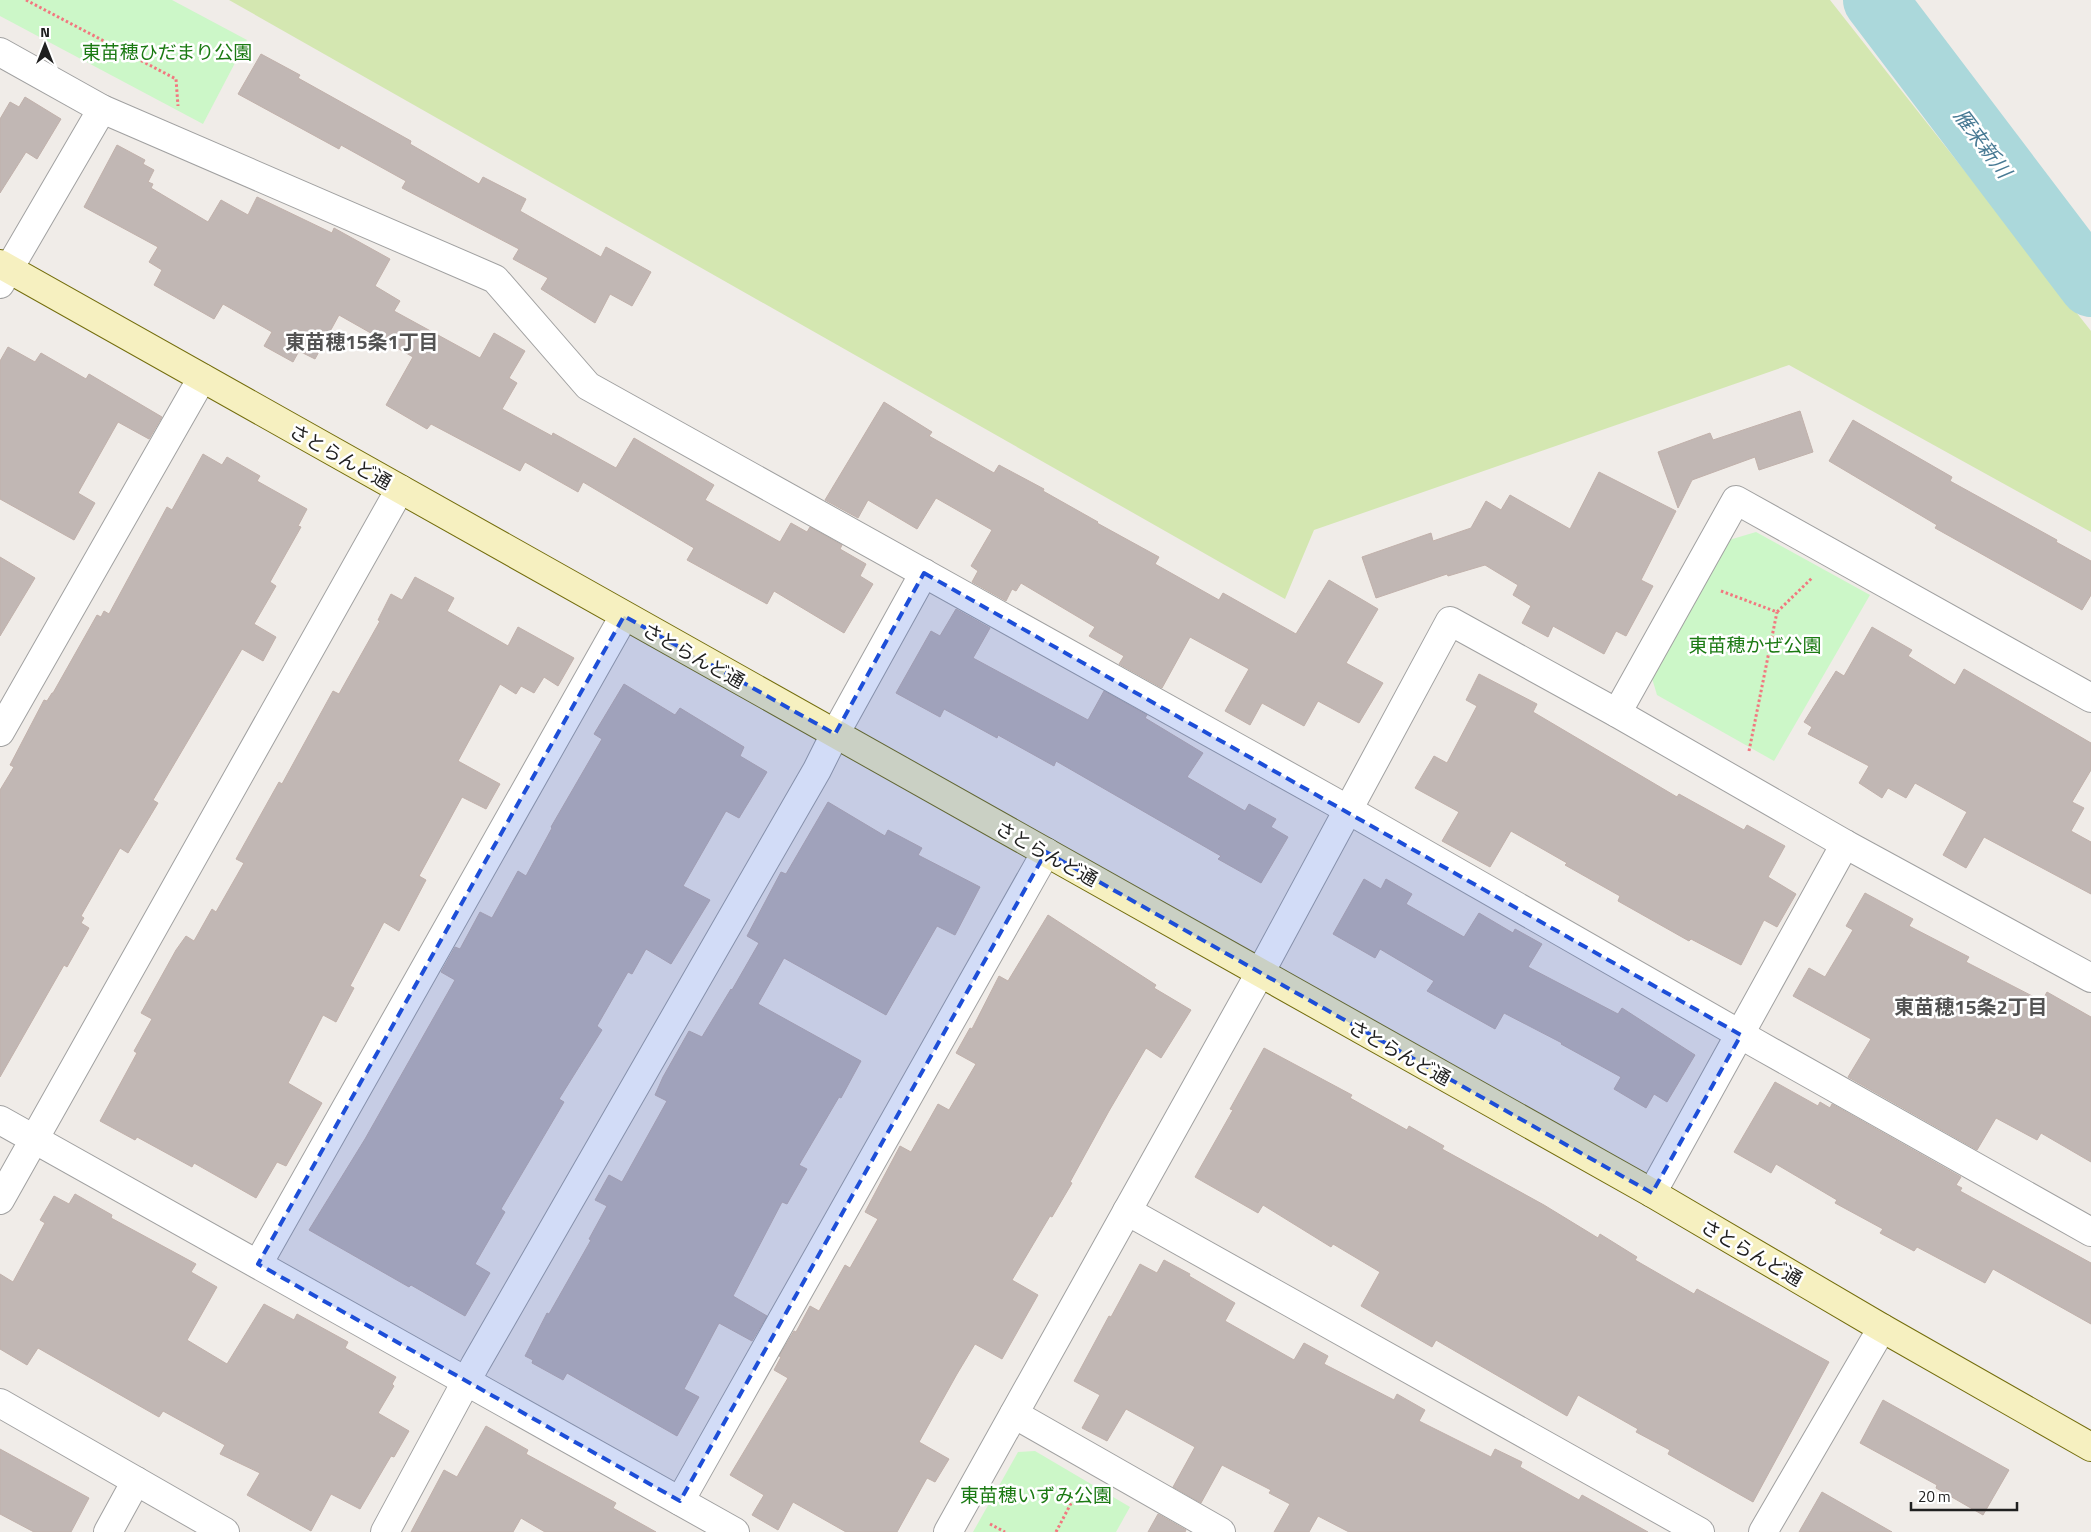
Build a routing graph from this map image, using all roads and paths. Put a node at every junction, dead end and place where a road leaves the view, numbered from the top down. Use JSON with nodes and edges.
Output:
{"nodes":[{"id":1,"x":26,"y":0,"type":"edge"},
{"id":2,"x":0,"y":52,"type":"edge"},
{"id":3,"x":102,"y":109,"type":"junction"},
{"id":4,"x":178,"y":111,"type":"dead end"},
{"id":5,"x":3,"y":272,"type":"edge"},
{"id":6,"x":202,"y":378,"type":"junction"},
{"id":7,"x":400,"y":489,"type":"junction"},
{"id":8,"x":1818,"y":572,"type":"dead end"},
{"id":9,"x":924,"y":573,"type":"junction"},
{"id":10,"x":1716,"y":589,"type":"dead end"},
{"id":11,"x":1777,"y":612,"type":"junction"},
{"id":12,"x":624,"y":616,"type":"junction"},
{"id":13,"x":2091,"y":698,"type":"edge"},
{"id":14,"x":1616,"y":712,"type":"junction"},
{"id":15,"x":0,"y":732,"type":"edge"},
{"id":16,"x":835,"y":734,"type":"junction"},
{"id":17,"x":1749,"y":751,"type":"dead end"},
{"id":18,"x":1349,"y":810,"type":"junction"},
{"id":19,"x":1845,"y":844,"type":"junction"},
{"id":20,"x":1046,"y":852,"type":"junction"},
{"id":21,"x":1260,"y":973,"type":"junction"},
{"id":22,"x":2091,"y":978,"type":"edge"},
{"id":23,"x":1740,"y":1035,"type":"junction"},
{"id":24,"x":0,"y":1120,"type":"edge"},
{"id":25,"x":34,"y":1139,"type":"junction"},
{"id":26,"x":1652,"y":1193,"type":"junction"},
{"id":27,"x":0,"y":1200,"type":"edge"},
{"id":28,"x":1127,"y":1211,"type":"junction"},
{"id":29,"x":2091,"y":1232,"type":"edge"},
{"id":30,"x":258,"y":1264,"type":"junction"},
{"id":31,"x":1882,"y":1328,"type":"junction"},
{"id":32,"x":466,"y":1381,"type":"junction"},
{"id":33,"x":0,"y":1403,"type":"edge"},
{"id":34,"x":1014,"y":1414,"type":"junction"},
{"id":35,"x":2091,"y":1447,"type":"edge"},
{"id":36,"x":136,"y":1481,"type":"junction"},
{"id":37,"x":1080,"y":1486,"type":"dead end"},
{"id":38,"x":680,"y":1501,"type":"junction"},
{"id":39,"x":989,"y":1523,"type":"dead end"},
{"id":40,"x":108,"y":1532,"type":"edge"},
{"id":41,"x":225,"y":1532,"type":"edge"},
{"id":42,"x":385,"y":1532,"type":"edge"},
{"id":43,"x":734,"y":1532,"type":"edge"},
{"id":44,"x":948,"y":1532,"type":"edge"},
{"id":45,"x":1005,"y":1532,"type":"edge"},
{"id":46,"x":1056,"y":1532,"type":"edge"},
{"id":47,"x":1221,"y":1532,"type":"edge"},
{"id":48,"x":1700,"y":1532,"type":"edge"},
{"id":49,"x":1763,"y":1532,"type":"edge"}],
"edges":[{"from":1,"to":4,"type":"path"},
{"from":2,"to":3,"type":"street"},
{"from":3,"to":5,"type":"street"},
{"from":3,"to":9,"type":"street"},
{"from":5,"to":6,"type":"street","name":"さとらんど通"},
{"from":6,"to":7,"type":"street","name":"さとらんど通"},
{"from":6,"to":15,"type":"street"},
{"from":7,"to":12,"type":"street","name":"さとらんど通"},
{"from":7,"to":25,"type":"street"},
{"from":8,"to":11,"type":"path"},
{"from":9,"to":16,"type":"street"},
{"from":9,"to":18,"type":"street"},
{"from":10,"to":11,"type":"path"},
{"from":11,"to":17,"type":"path"},
{"from":12,"to":16,"type":"street","name":"さとらんど通"},
{"from":12,"to":30,"type":"street"},
{"from":13,"to":14,"type":"street"},
{"from":14,"to":18,"type":"street"},
{"from":14,"to":19,"type":"street"},
{"from":16,"to":20,"type":"street","name":"さとらんど通"},
{"from":16,"to":32,"type":"street"},
{"from":18,"to":21,"type":"street"},
{"from":18,"to":23,"type":"street"},
{"from":19,"to":22,"type":"street"},
{"from":19,"to":23,"type":"street"},
{"from":20,"to":21,"type":"street","name":"さとらんど通"},
{"from":20,"to":38,"type":"street"},
{"from":21,"to":26,"type":"street","name":"さとらんど通"},
{"from":21,"to":28,"type":"street"},
{"from":23,"to":26,"type":"street"},
{"from":23,"to":29,"type":"street"},
{"from":24,"to":25,"type":"street"},
{"from":25,"to":27,"type":"street"},
{"from":25,"to":30,"type":"street"},
{"from":26,"to":31,"type":"street","name":"さとらんど通"},
{"from":28,"to":34,"type":"street"},
{"from":28,"to":48,"type":"street"},
{"from":30,"to":32,"type":"street"},
{"from":31,"to":35,"type":"street","name":"さとらんど通"},
{"from":31,"to":49,"type":"street"},
{"from":32,"to":38,"type":"street"},
{"from":32,"to":42,"type":"street"},
{"from":33,"to":36,"type":"street"},
{"from":34,"to":44,"type":"street"},
{"from":34,"to":47,"type":"street"},
{"from":36,"to":40,"type":"street"},
{"from":36,"to":41,"type":"street"},
{"from":37,"to":46,"type":"path"},
{"from":38,"to":43,"type":"street"},
{"from":39,"to":45,"type":"path"}]}
